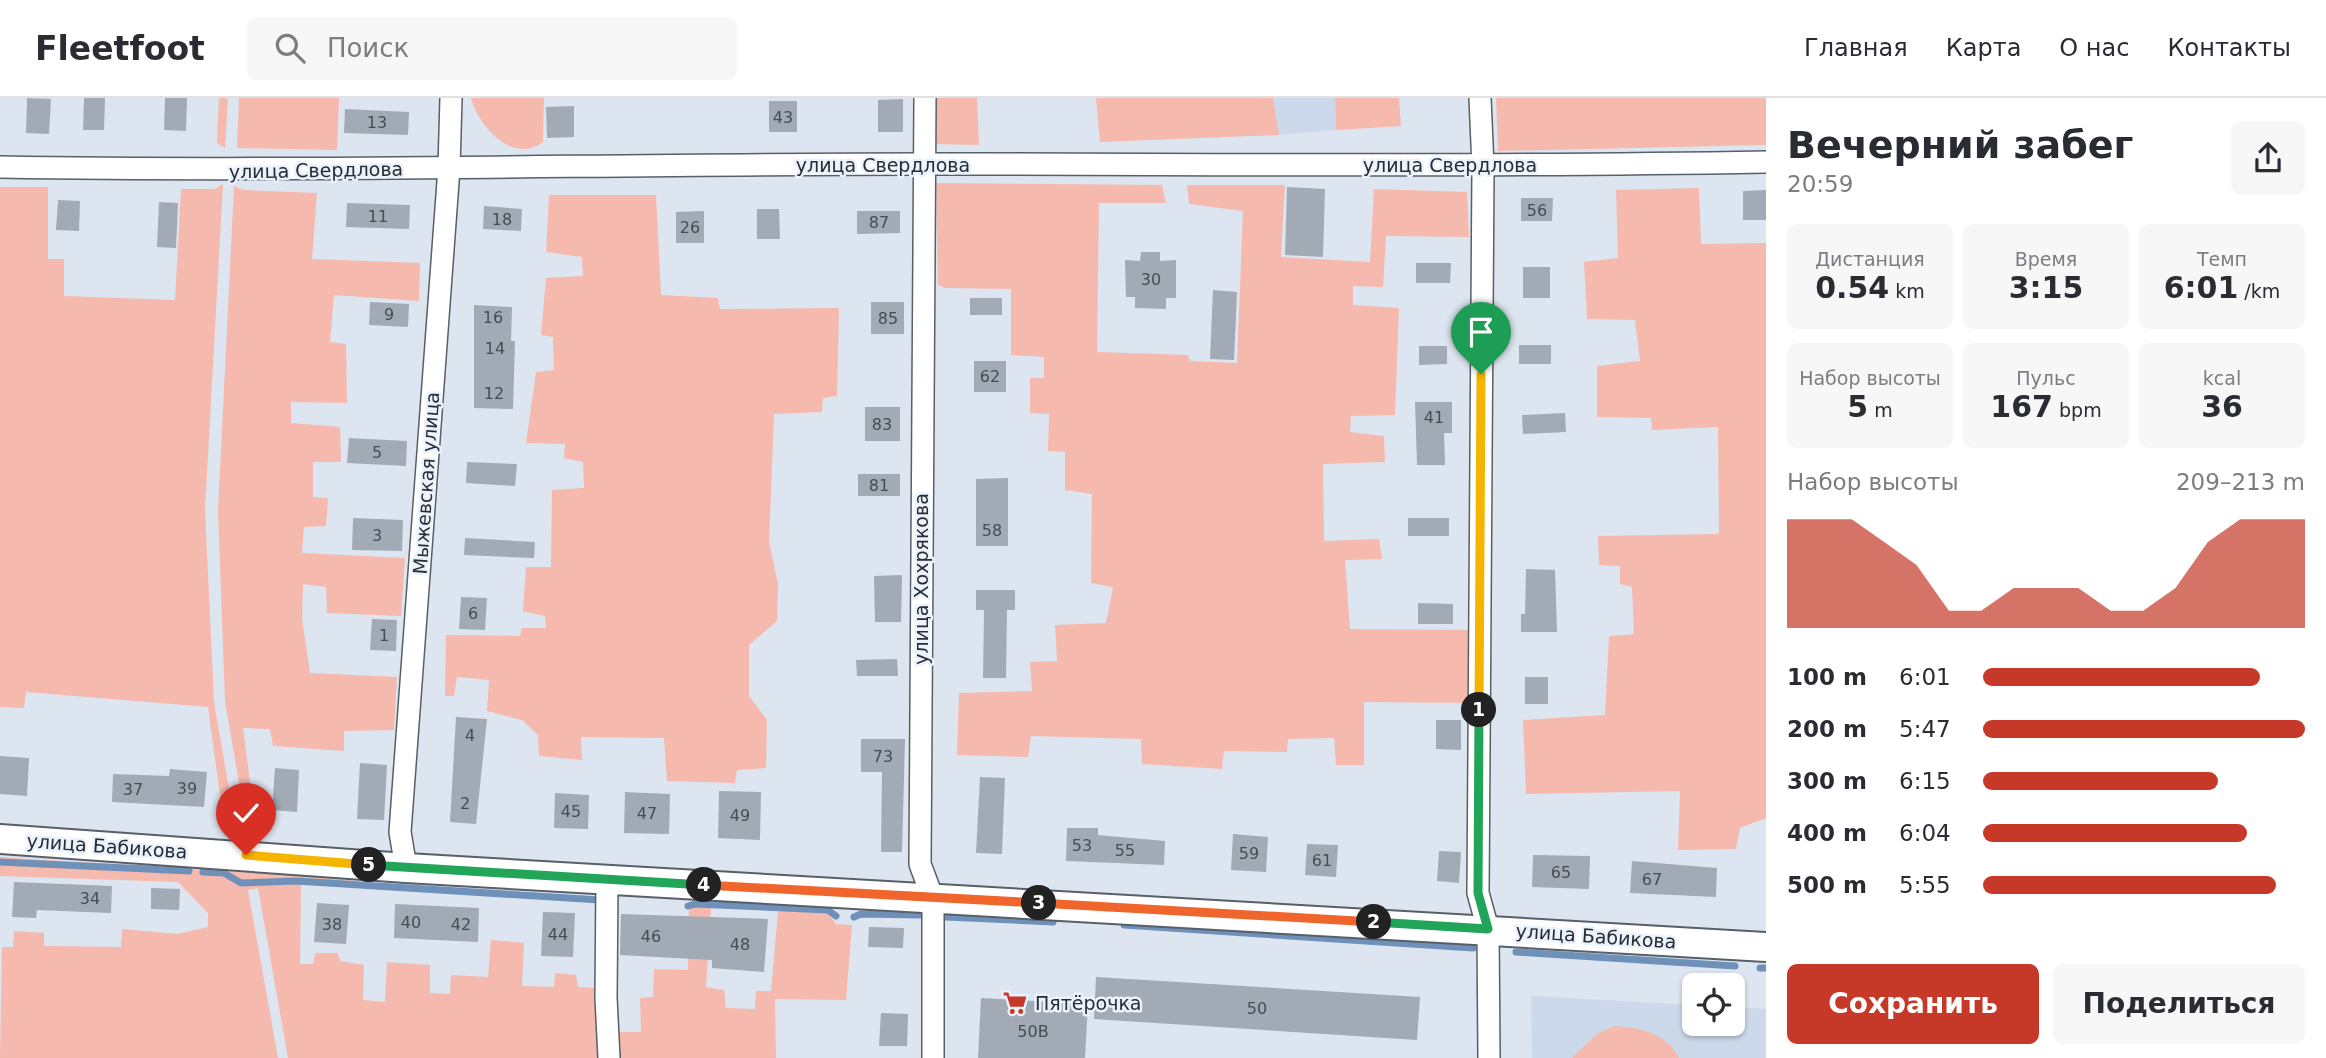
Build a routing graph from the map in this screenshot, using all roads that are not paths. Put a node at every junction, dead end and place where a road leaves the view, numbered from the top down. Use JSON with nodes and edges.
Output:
{"nodes":[{"id":1,"x":451,"y":98,"type":"edge"},
{"id":2,"x":925,"y":98,"type":"edge"},
{"id":3,"x":1480,"y":98,"type":"edge"},
{"id":4,"x":1766,"y":162,"type":"edge"},
{"id":5,"x":924,"y":164,"type":"junction"},
{"id":6,"x":0,"y":167,"type":"edge"},
{"id":7,"x":1483,"y":167,"type":"junction"},
{"id":8,"x":449,"y":169,"type":"junction"},
{"id":9,"x":0,"y":839,"type":"edge"},
{"id":10,"x":406,"y":868,"type":"junction"},
{"id":11,"x":607,"y":880,"type":"junction"},
{"id":12,"x":933,"y":899,"type":"junction"},
{"id":13,"x":1488,"y":929,"type":"junction"},
{"id":14,"x":1766,"y":947,"type":"edge"},
{"id":15,"x":609,"y":1058,"type":"edge"},
{"id":16,"x":933,"y":1058,"type":"edge"},
{"id":17,"x":1489,"y":1058,"type":"edge"}],
"edges":[{"from":1,"to":8,"type":"street","name":"Мыжевская улица"},
{"from":2,"to":5,"type":"street","name":"улица Хохрякова"},
{"from":3,"to":7,"type":"street"},
{"from":4,"to":7,"type":"street","name":"улица Свердлова"},
{"from":5,"to":7,"type":"street","name":"улица Свердлова"},
{"from":5,"to":8,"type":"street","name":"улица Свердлова"},
{"from":5,"to":12,"type":"street","name":"улица Хохрякова"},
{"from":6,"to":8,"type":"street","name":"улица Свердлова"},
{"from":7,"to":13,"type":"street"},
{"from":8,"to":10,"type":"street","name":"Мыжевская улица"},
{"from":9,"to":10,"type":"main road","name":"улица Бабикова"},
{"from":10,"to":11,"type":"main road","name":"улица Бабикова"},
{"from":11,"to":12,"type":"main road","name":"улица Бабикова"},
{"from":11,"to":15,"type":"street"},
{"from":12,"to":13,"type":"main road","name":"улица Бабикова"},
{"from":12,"to":16,"type":"street","name":"улица Хохрякова"},
{"from":13,"to":14,"type":"main road","name":"улица Бабикова"},
{"from":13,"to":17,"type":"street"}]}
